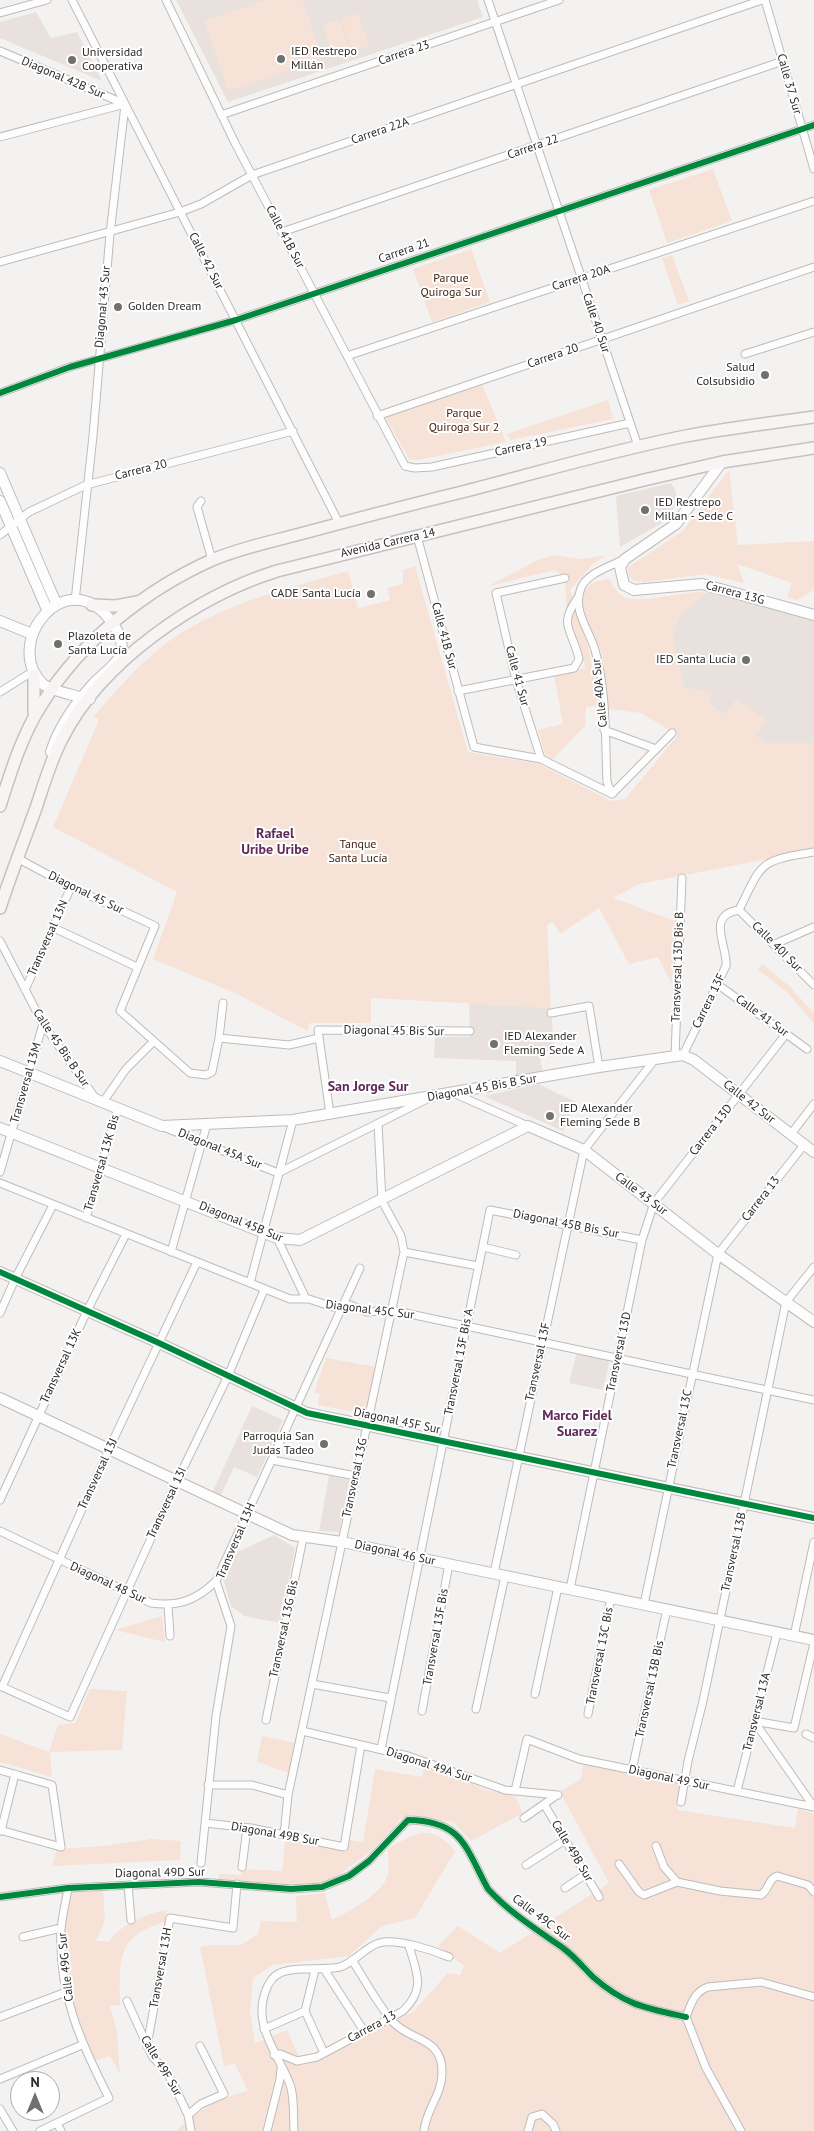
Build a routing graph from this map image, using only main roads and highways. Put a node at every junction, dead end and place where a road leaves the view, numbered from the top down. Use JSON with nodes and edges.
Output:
{"nodes":[{"id":1,"x":814,"y":417,"type":"edge"},
{"id":2,"x":814,"y":448,"type":"edge"},
{"id":3,"x":143,"y":600,"type":"junction"},
{"id":4,"x":92,"y":605,"type":"road end"},
{"id":5,"x":33,"y":674,"type":"road end"},
{"id":6,"x":33,"y":720,"type":"junction"},
{"id":7,"x":0,"y":806,"type":"edge"},
{"id":8,"x":0,"y":908,"type":"edge"}],
"edges":[{"from":1,"to":3,"type":"main road"},
{"from":2,"to":8,"type":"main road","name":"Avenida Carrera 14"},
{"from":3,"to":4,"type":"main road"},
{"from":3,"to":6,"type":"main road"},
{"from":5,"to":6,"type":"main road"},
{"from":6,"to":7,"type":"main road"}]}
